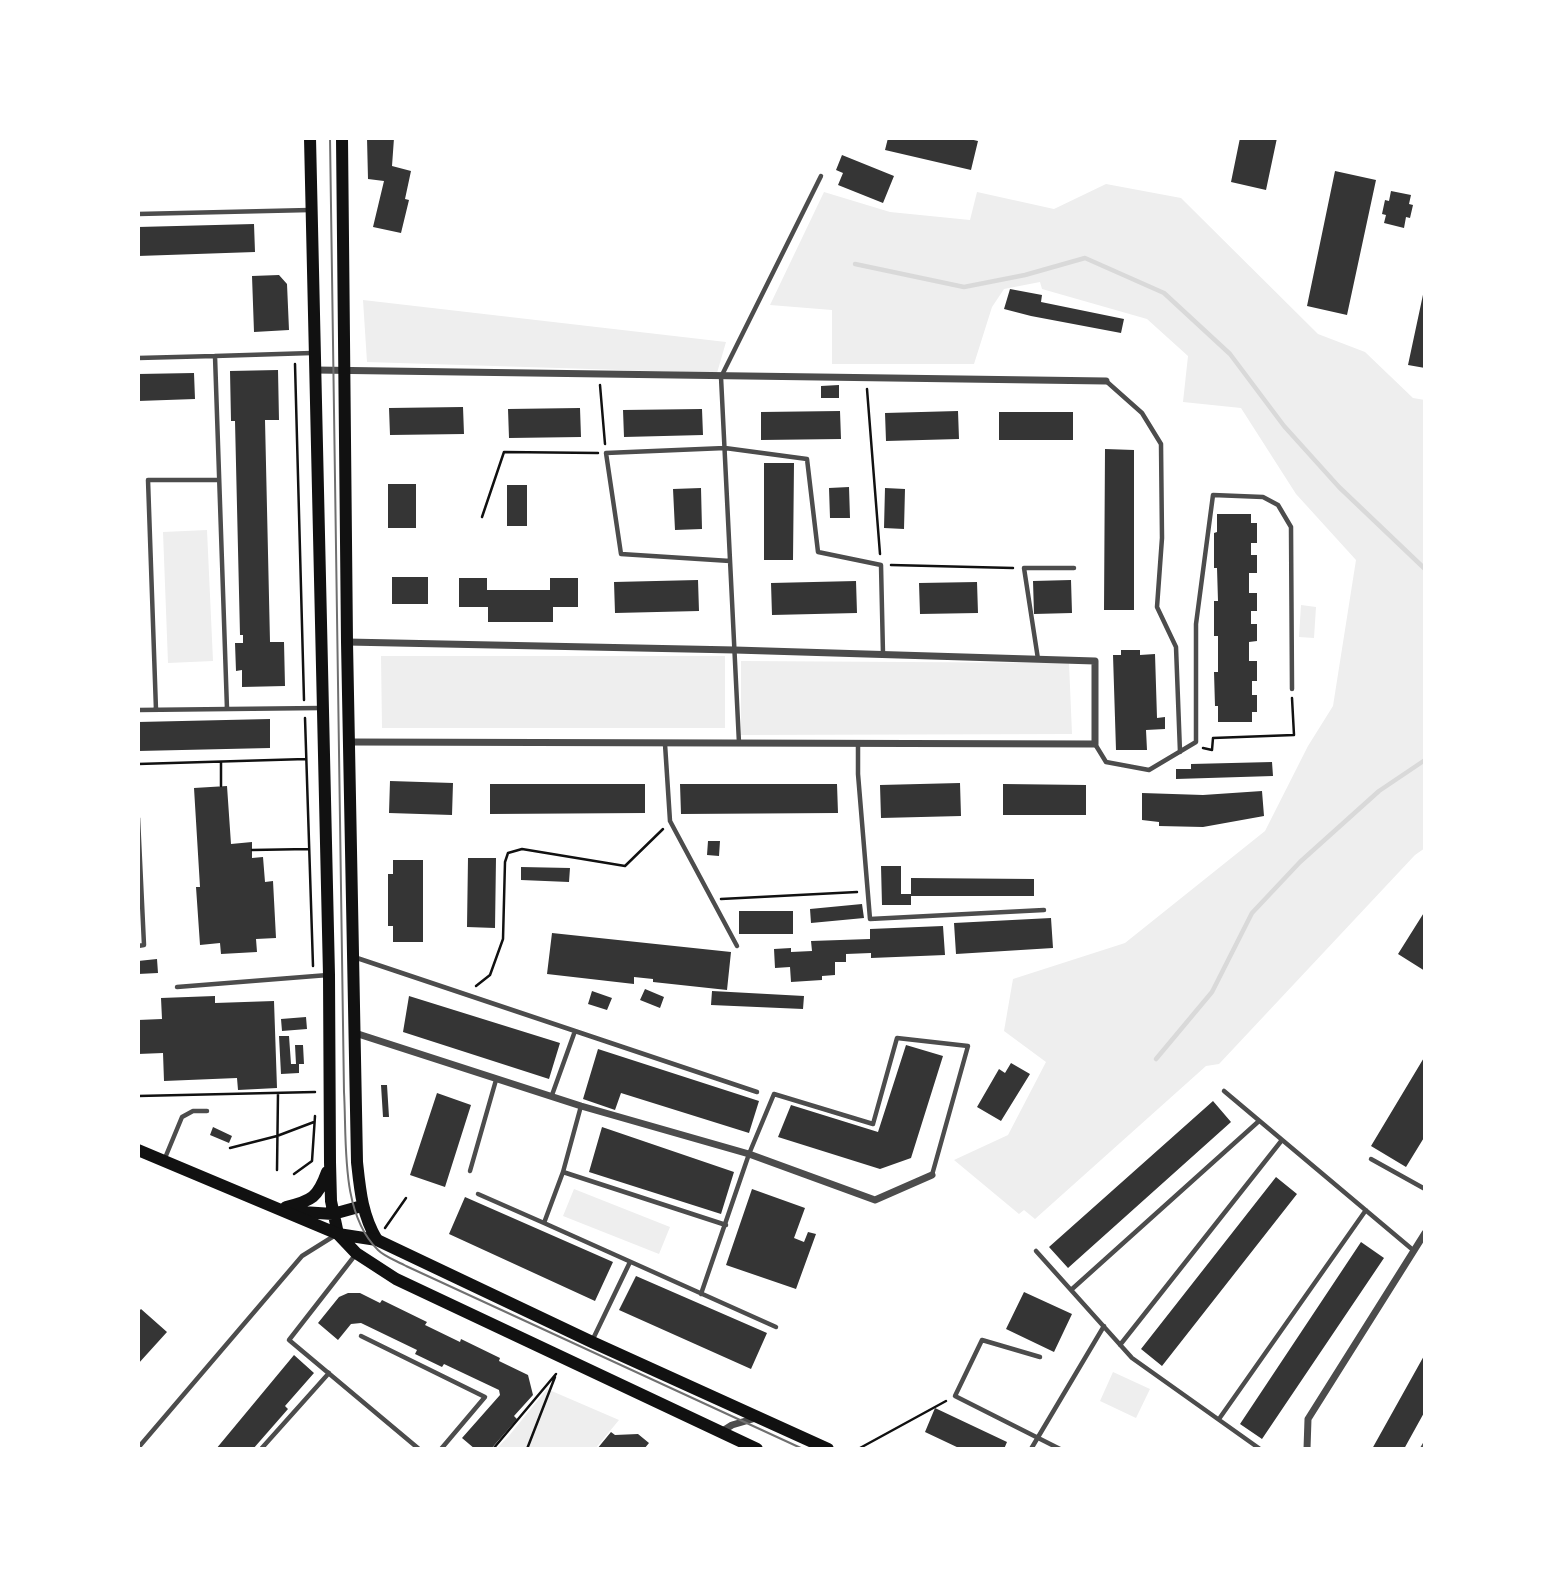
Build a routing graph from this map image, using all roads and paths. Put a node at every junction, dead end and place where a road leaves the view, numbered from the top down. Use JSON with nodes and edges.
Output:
{"nodes":[{"id":1,"x":310,"y":138,"type":"edge"},
{"id":2,"x":342,"y":138,"type":"edge"},
{"id":3,"x":821,"y":176,"type":"dead end"},
{"id":4,"x":311,"y":210,"type":"junction"},
{"id":5,"x":138,"y":214,"type":"edge"},
{"id":6,"x":313,"y":353,"type":"junction"},
{"id":7,"x":295,"y":354,"type":"junction"},
{"id":8,"x":215,"y":356,"type":"junction"},
{"id":9,"x":138,"y":358,"type":"edge"},
{"id":10,"x":346,"y":369,"type":"junction"},
{"id":11,"x":314,"y":370,"type":"junction"},
{"id":12,"x":600,"y":374,"type":"junction"},
{"id":13,"x":721,"y":377,"type":"junction"},
{"id":14,"x":866,"y":378,"type":"junction"},
{"id":15,"x":1106,"y":381,"type":"joint"},
{"id":16,"x":724,"y":448,"type":"junction"},
{"id":17,"x":606,"y":453,"type":"junction"},
{"id":18,"x":219,"y":480,"type":"junction"},
{"id":19,"x":482,"y":517,"type":"dead end"},
{"id":20,"x":730,"y":561,"type":"junction"},
{"id":21,"x":881,"y":565,"type":"junction"},
{"id":22,"x":1024,"y":568,"type":"junction"},
{"id":23,"x":1074,"y":568,"type":"dead end"},
{"id":24,"x":347,"y":642,"type":"junction"},
{"id":25,"x":735,"y":650,"type":"junction"},
{"id":26,"x":883,"y":654,"type":"junction"},
{"id":27,"x":1038,"y":659,"type":"junction"},
{"id":28,"x":1292,"y":690,"type":"joint"},
{"id":29,"x":304,"y":708,"type":"junction"},
{"id":30,"x":322,"y":708,"type":"junction"},
{"id":31,"x":227,"y":709,"type":"junction"},
{"id":32,"x":138,"y":710,"type":"edge"},
{"id":33,"x":156,"y":710,"type":"junction"},
{"id":34,"x":350,"y":742,"type":"junction"},
{"id":35,"x":665,"y":744,"type":"junction"},
{"id":36,"x":739,"y":744,"type":"junction"},
{"id":37,"x":858,"y":744,"type":"junction"},
{"id":38,"x":1095,"y":744,"type":"junction"},
{"id":39,"x":1189,"y":747,"type":"junction"},
{"id":40,"x":1180,"y":752,"type":"junction"},
{"id":41,"x":306,"y":760,"type":"junction"},
{"id":42,"x":221,"y":762,"type":"junction"},
{"id":43,"x":138,"y":764,"type":"edge"},
{"id":44,"x":221,"y":786,"type":"dead end"},
{"id":45,"x":138,"y":818,"type":"edge"},
{"id":46,"x":670,"y":821,"type":"junction"},
{"id":47,"x":309,"y":849,"type":"junction"},
{"id":48,"x":252,"y":850,"type":"dead end"},
{"id":49,"x":868,"y":892,"type":"junction"},
{"id":50,"x":712,"y":899,"type":"junction"},
{"id":51,"x":1044,"y":910,"type":"dead end"},
{"id":52,"x":138,"y":946,"type":"edge"},
{"id":53,"x":737,"y":946,"type":"dead end"},
{"id":54,"x":353,"y":957,"type":"junction"},
{"id":55,"x":329,"y":975,"type":"junction"},
{"id":56,"x":314,"y":976,"type":"junction"},
{"id":57,"x":177,"y":987,"type":"dead end"},
{"id":58,"x":465,"y":996,"type":"junction"},
{"id":59,"x":575,"y":1031,"type":"junction"},
{"id":60,"x":355,"y":1033,"type":"junction"},
{"id":61,"x":496,"y":1080,"type":"junction"},
{"id":62,"x":1224,"y":1091,"type":"dead end"},
{"id":63,"x":757,"y":1092,"type":"dead end"},
{"id":64,"x":278,"y":1093,"type":"junction"},
{"id":65,"x":138,"y":1096,"type":"edge"},
{"id":66,"x":552,"y":1096,"type":"junction"},
{"id":67,"x":317,"y":1101,"type":"dead end"},
{"id":68,"x":582,"y":1107,"type":"junction"},
{"id":69,"x":207,"y":1111,"type":"dead end"},
{"id":70,"x":315,"y":1112,"type":"dead end"},
{"id":71,"x":1259,"y":1121,"type":"junction"},
{"id":72,"x":314,"y":1122,"type":"junction"},
{"id":73,"x":277,"y":1136,"type":"junction"},
{"id":74,"x":1282,"y":1140,"type":"junction"},
{"id":75,"x":230,"y":1148,"type":"dead end"},
{"id":76,"x":138,"y":1150,"type":"edge"},
{"id":77,"x":749,"y":1154,"type":"junction"},
{"id":78,"x":1371,"y":1158,"type":"dead end"},
{"id":79,"x":330,"y":1161,"type":"junction"},
{"id":80,"x":163,"y":1162,"type":"junction"},
{"id":81,"x":277,"y":1170,"type":"dead end"},
{"id":82,"x":470,"y":1171,"type":"dead end"},
{"id":83,"x":563,"y":1172,"type":"junction"},
{"id":84,"x":294,"y":1174,"type":"dead end"},
{"id":85,"x":932,"y":1175,"type":"joint"},
{"id":86,"x":1425,"y":1189,"type":"edge"},
{"id":87,"x":478,"y":1194,"type":"dead end"},
{"id":88,"x":406,"y":1198,"type":"dead end"},
{"id":89,"x":362,"y":1206,"type":"junction"},
{"id":90,"x":276,"y":1210,"type":"junction"},
{"id":91,"x":1366,"y":1210,"type":"junction"},
{"id":92,"x":333,"y":1214,"type":"junction"},
{"id":93,"x":544,"y":1223,"type":"junction"},
{"id":94,"x":726,"y":1225,"type":"junction"},
{"id":95,"x":1425,"y":1233,"type":"edge"},
{"id":96,"x":338,"y":1234,"type":"junction"},
{"id":97,"x":381,"y":1236,"type":"junction"},
{"id":98,"x":1036,"y":1251,"type":"dead end"},
{"id":99,"x":1414,"y":1251,"type":"junction"},
{"id":100,"x":356,"y":1253,"type":"junction"},
{"id":101,"x":630,"y":1262,"type":"junction"},
{"id":102,"x":1070,"y":1290,"type":"junction"},
{"id":103,"x":701,"y":1294,"type":"junction"},
{"id":104,"x":776,"y":1326,"type":"dead end"},
{"id":105,"x":1104,"y":1326,"type":"junction"},
{"id":106,"x":361,"y":1336,"type":"dead end"},
{"id":107,"x":592,"y":1342,"type":"junction"},
{"id":108,"x":1120,"y":1345,"type":"junction"},
{"id":109,"x":1040,"y":1357,"type":"dead end"},
{"id":110,"x":329,"y":1373,"type":"junction"},
{"id":111,"x":955,"y":1396,"type":"junction"},
{"id":112,"x":758,"y":1417,"type":"junction"},
{"id":113,"x":1219,"y":1419,"type":"junction"},
{"id":114,"x":721,"y":1432,"type":"junction"},
{"id":115,"x":1037,"y":1437,"type":"junction"},
{"id":116,"x":138,"y":1448,"type":"edge"},
{"id":117,"x":860,"y":1448,"type":"edge"},
{"id":118,"x":261,"y":1449,"type":"edge"},
{"id":119,"x":419,"y":1449,"type":"edge"},
{"id":120,"x":441,"y":1449,"type":"edge"},
{"id":121,"x":493,"y":1449,"type":"edge"},
{"id":122,"x":527,"y":1449,"type":"edge"},
{"id":123,"x":757,"y":1449,"type":"edge"},
{"id":124,"x":828,"y":1449,"type":"edge"},
{"id":125,"x":1031,"y":1449,"type":"edge"},
{"id":126,"x":1060,"y":1449,"type":"edge"},
{"id":127,"x":1260,"y":1449,"type":"edge"},
{"id":128,"x":1307,"y":1449,"type":"edge"}],
"edges":[{"from":1,"to":4,"type":"main road"},
{"from":2,"to":10,"type":"main road"},
{"from":3,"to":13,"type":"lane"},
{"from":4,"to":5,"type":"lane"},
{"from":4,"to":6,"type":"main road"},
{"from":6,"to":7,"type":"lane"},
{"from":6,"to":11,"type":"main road"},
{"from":7,"to":8,"type":"lane"},
{"from":7,"to":29,"type":"path"},
{"from":8,"to":9,"type":"lane"},
{"from":8,"to":18,"type":"lane"},
{"from":10,"to":11,"type":"street"},
{"from":10,"to":12,"type":"street"},
{"from":10,"to":24,"type":"main road"},
{"from":11,"to":30,"type":"main road"},
{"from":12,"to":13,"type":"street"},
{"from":12,"to":17,"type":"path"},
{"from":13,"to":14,"type":"street"},
{"from":13,"to":16,"type":"lane"},
{"from":14,"to":15,"type":"street"},
{"from":14,"to":21,"type":"path"},
{"from":15,"to":40,"type":"lane"},
{"from":16,"to":17,"type":"lane"},
{"from":16,"to":20,"type":"lane"},
{"from":16,"to":21,"type":"lane"},
{"from":17,"to":19,"type":"path"},
{"from":17,"to":20,"type":"lane"},
{"from":18,"to":31,"type":"lane"},
{"from":18,"to":33,"type":"lane"},
{"from":20,"to":25,"type":"lane"},
{"from":21,"to":22,"type":"path"},
{"from":21,"to":26,"type":"lane"},
{"from":22,"to":23,"type":"lane"},
{"from":22,"to":27,"type":"lane"},
{"from":24,"to":25,"type":"street"},
{"from":24,"to":34,"type":"main road"},
{"from":25,"to":26,"type":"street"},
{"from":25,"to":36,"type":"lane"},
{"from":26,"to":27,"type":"street"},
{"from":27,"to":38,"type":"street"},
{"from":28,"to":39,"type":"path"},
{"from":28,"to":39,"type":"lane"},
{"from":29,"to":30,"type":"lane"},
{"from":29,"to":31,"type":"lane"},
{"from":29,"to":41,"type":"path"},
{"from":30,"to":55,"type":"main road"},
{"from":31,"to":33,"type":"lane"},
{"from":32,"to":33,"type":"lane"},
{"from":34,"to":35,"type":"street"},
{"from":34,"to":54,"type":"main road"},
{"from":35,"to":36,"type":"street"},
{"from":35,"to":46,"type":"lane"},
{"from":36,"to":37,"type":"street"},
{"from":37,"to":38,"type":"street"},
{"from":37,"to":49,"type":"lane"},
{"from":38,"to":40,"type":"lane"},
{"from":39,"to":40,"type":"lane"},
{"from":41,"to":42,"type":"path"},
{"from":41,"to":47,"type":"path"},
{"from":42,"to":43,"type":"path"},
{"from":42,"to":44,"type":"path"},
{"from":45,"to":52,"type":"lane"},
{"from":46,"to":50,"type":"lane"},
{"from":46,"to":58,"type":"path"},
{"from":47,"to":48,"type":"path"},
{"from":47,"to":56,"type":"path"},
{"from":49,"to":50,"type":"path"},
{"from":49,"to":51,"type":"lane"},
{"from":50,"to":53,"type":"lane"},
{"from":54,"to":58,"type":"lane"},
{"from":54,"to":60,"type":"main road"},
{"from":55,"to":56,"type":"lane"},
{"from":55,"to":79,"type":"main road"},
{"from":56,"to":57,"type":"lane"},
{"from":58,"to":59,"type":"lane"},
{"from":59,"to":63,"type":"lane"},
{"from":59,"to":66,"type":"lane"},
{"from":60,"to":61,"type":"street"},
{"from":60,"to":89,"type":"main road"},
{"from":61,"to":66,"type":"street"},
{"from":61,"to":82,"type":"lane"},
{"from":62,"to":71,"type":"lane"},
{"from":64,"to":65,"type":"path"},
{"from":64,"to":67,"type":"path"},
{"from":64,"to":73,"type":"path"},
{"from":66,"to":68,"type":"street"},
{"from":68,"to":77,"type":"street"},
{"from":68,"to":83,"type":"lane"},
{"from":69,"to":80,"type":"lane"},
{"from":70,"to":72,"type":"path"},
{"from":71,"to":74,"type":"lane"},
{"from":71,"to":102,"type":"lane"},
{"from":72,"to":73,"type":"path"},
{"from":72,"to":84,"type":"path"},
{"from":73,"to":75,"type":"path"},
{"from":73,"to":81,"type":"path"},
{"from":74,"to":91,"type":"lane"},
{"from":74,"to":108,"type":"lane"},
{"from":76,"to":80,"type":"main road"},
{"from":77,"to":85,"type":"street"},
{"from":77,"to":85,"type":"lane"},
{"from":77,"to":94,"type":"lane"},
{"from":78,"to":86,"type":"lane"},
{"from":79,"to":90,"type":"main road"},
{"from":79,"to":92,"type":"main road"},
{"from":80,"to":90,"type":"main road"},
{"from":83,"to":93,"type":"lane"},
{"from":83,"to":94,"type":"lane"},
{"from":87,"to":93,"type":"lane"},
{"from":88,"to":97,"type":"path"},
{"from":89,"to":92,"type":"main road"},
{"from":89,"to":97,"type":"main road"},
{"from":90,"to":92,"type":"main road"},
{"from":90,"to":96,"type":"main road"},
{"from":91,"to":99,"type":"lane"},
{"from":91,"to":113,"type":"lane"},
{"from":92,"to":96,"type":"main road"},
{"from":93,"to":101,"type":"lane"},
{"from":94,"to":103,"type":"lane"},
{"from":95,"to":99,"type":"street"},
{"from":96,"to":97,"type":"main road"},
{"from":96,"to":100,"type":"main road"},
{"from":96,"to":116,"type":"lane"},
{"from":97,"to":107,"type":"main road"},
{"from":98,"to":102,"type":"lane"},
{"from":99,"to":128,"type":"street"},
{"from":100,"to":110,"type":"lane"},
{"from":100,"to":114,"type":"main road"},
{"from":101,"to":103,"type":"lane"},
{"from":101,"to":107,"type":"lane"},
{"from":102,"to":105,"type":"lane"},
{"from":103,"to":104,"type":"lane"},
{"from":105,"to":108,"type":"lane"},
{"from":105,"to":115,"type":"lane"},
{"from":106,"to":120,"type":"lane"},
{"from":107,"to":112,"type":"main road"},
{"from":108,"to":113,"type":"lane"},
{"from":109,"to":111,"type":"lane"},
{"from":110,"to":118,"type":"lane"},
{"from":110,"to":119,"type":"lane"},
{"from":111,"to":115,"type":"lane"},
{"from":111,"to":117,"type":"path"},
{"from":112,"to":114,"type":"street"},
{"from":112,"to":124,"type":"main road"},
{"from":113,"to":127,"type":"lane"},
{"from":114,"to":123,"type":"main road"},
{"from":115,"to":125,"type":"lane"},
{"from":115,"to":126,"type":"lane"},
{"from":121,"to":122,"type":"path"}]}
